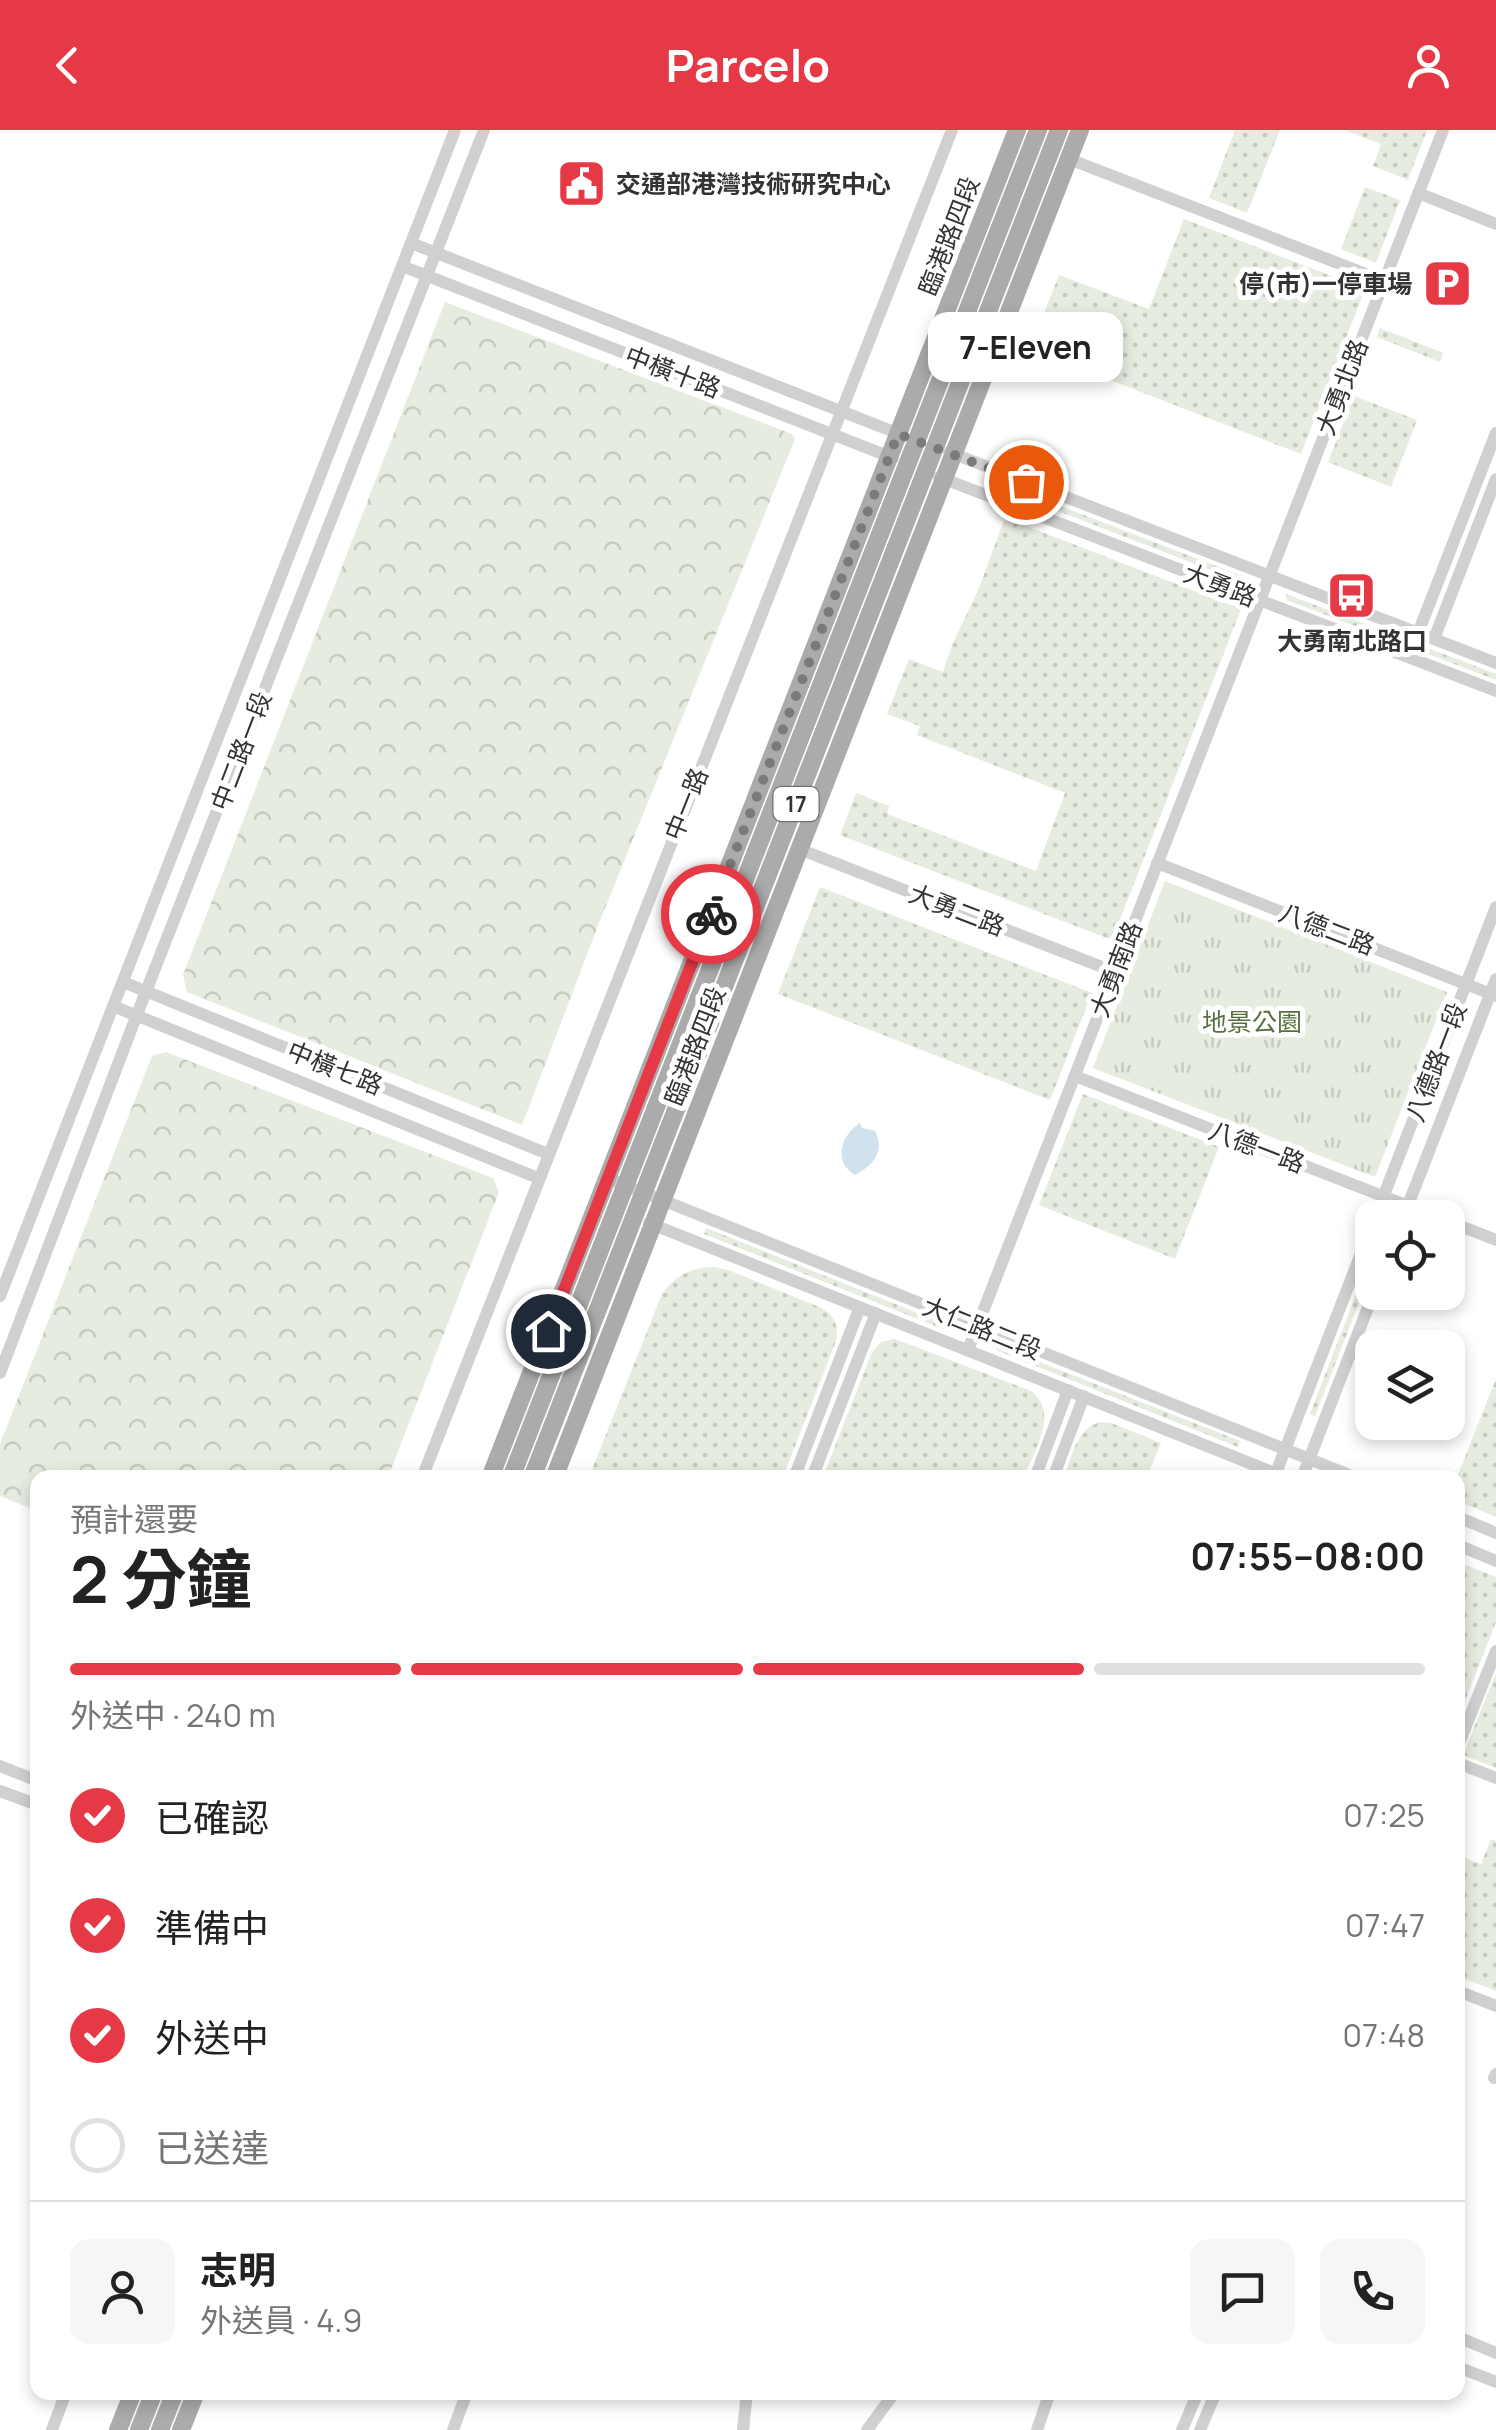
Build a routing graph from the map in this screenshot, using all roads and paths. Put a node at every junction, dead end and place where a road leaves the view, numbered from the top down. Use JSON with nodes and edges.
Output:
{"nodes":[{"id":1,"x":455,"y":130,"type":"edge"},
{"id":2,"x":484,"y":130,"type":"edge"},
{"id":3,"x":952,"y":130,"type":"edge"},
{"id":4,"x":1017,"y":130,"type":"edge"},
{"id":5,"x":1038,"y":130,"type":"edge"},
{"id":6,"x":1059,"y":130,"type":"edge"},
{"id":7,"x":1080,"y":130,"type":"edge"},
{"id":8,"x":1443,"y":130,"type":"edge"},
{"id":9,"x":1069,"y":159,"type":"junction"},
{"id":10,"x":1418,"y":192,"type":"junction"},
{"id":11,"x":1496,"y":224,"type":"edge"},
{"id":12,"x":411,"y":243,"type":"junction"},
{"id":13,"x":436,"y":253,"type":"junction"},
{"id":14,"x":402,"y":266,"type":"junction"},
{"id":15,"x":427,"y":276,"type":"junction"},
{"id":16,"x":1384,"y":280,"type":"junction"},
{"id":17,"x":841,"y":411,"type":"junction"},
{"id":18,"x":1496,"y":433,"type":"edge"},
{"id":19,"x":832,"y":434,"type":"junction"},
{"id":20,"x":898,"y":434,"type":"junction"},
{"id":21,"x":917,"y":440,"type":"junction"},
{"id":22,"x":935,"y":447,"type":"junction"},
{"id":23,"x":954,"y":454,"type":"junction"},
{"id":24,"x":889,"y":457,"type":"junction"},
{"id":25,"x":907,"y":464,"type":"junction"},
{"id":26,"x":926,"y":471,"type":"junction"},
{"id":27,"x":944,"y":478,"type":"junction"},
{"id":28,"x":1496,"y":480,"type":"edge"},
{"id":29,"x":1264,"y":588,"type":"junction"},
{"id":30,"x":1418,"y":633,"type":"junction"},
{"id":31,"x":1434,"y":639,"type":"junction"},
{"id":32,"x":1496,"y":663,"type":"edge"},
{"id":33,"x":1496,"y":691,"type":"edge"},
{"id":34,"x":799,"y":849,"type":"junction"},
{"id":35,"x":1158,"y":863,"type":"junction"},
{"id":36,"x":1496,"y":907,"type":"edge"},
{"id":37,"x":1115,"y":972,"type":"junction"},
{"id":38,"x":1496,"y":979,"type":"edge"},
{"id":39,"x":122,"y":982,"type":"junction"},
{"id":40,"x":1466,"y":984,"type":"junction"},
{"id":41,"x":147,"y":992,"type":"junction"},
{"id":42,"x":1493,"y":995,"type":"edge"},
{"id":43,"x":113,"y":1006,"type":"junction"},
{"id":44,"x":136,"y":1017,"type":"junction"},
{"id":45,"x":1075,"y":1076,"type":"junction"},
{"id":46,"x":1426,"y":1087,"type":"junction"},
{"id":47,"x":1450,"y":1096,"type":"junction"},
{"id":48,"x":548,"y":1154,"type":"junction"},
{"id":49,"x":538,"y":1178,"type":"junction"},
{"id":50,"x":608,"y":1178,"type":"junction"},
{"id":51,"x":626,"y":1185,"type":"junction"},
{"id":52,"x":644,"y":1192,"type":"junction"},
{"id":53,"x":1384,"y":1196,"type":"junction"},
{"id":54,"x":662,"y":1200,"type":"junction"},
{"id":55,"x":1383,"y":1200,"type":"edge"},
{"id":56,"x":1390,"y":1200,"type":"edge"},
{"id":57,"x":1411,"y":1200,"type":"edge"},
{"id":58,"x":598,"y":1202,"type":"junction"},
{"id":59,"x":616,"y":1210,"type":"junction"},
{"id":60,"x":634,"y":1217,"type":"junction"},
{"id":61,"x":653,"y":1224,"type":"junction"},
{"id":62,"x":1465,"y":1228,"type":"edge"},
{"id":63,"x":1496,"y":1240,"type":"edge"},
{"id":64,"x":1355,"y":1270,"type":"edge"},
{"id":65,"x":0,"y":1296,"type":"edge"},
{"id":66,"x":860,"y":1307,"type":"junction"},
{"id":67,"x":1367,"y":1310,"type":"edge"},
{"id":68,"x":876,"y":1313,"type":"junction"},
{"id":69,"x":978,"y":1326,"type":"junction"},
{"id":70,"x":968,"y":1350,"type":"junction"},
{"id":71,"x":0,"y":1373,"type":"edge"},
{"id":72,"x":1068,"y":1390,"type":"junction"},
{"id":73,"x":1084,"y":1396,"type":"junction"},
{"id":74,"x":1280,"y":1467,"type":"edge"},
{"id":75,"x":1305,"y":1469,"type":"edge"},
{"id":76,"x":425,"y":1470,"type":"edge"},
{"id":77,"x":493,"y":1470,"type":"edge"},
{"id":78,"x":515,"y":1470,"type":"edge"},
{"id":79,"x":535,"y":1470,"type":"edge"},
{"id":80,"x":557,"y":1470,"type":"edge"},
{"id":81,"x":797,"y":1470,"type":"edge"},
{"id":82,"x":815,"y":1470,"type":"edge"},
{"id":83,"x":1038,"y":1470,"type":"edge"},
{"id":84,"x":1056,"y":1470,"type":"edge"},
{"id":85,"x":1465,"y":1521,"type":"edge"},
{"id":86,"x":1496,"y":1533,"type":"edge"},
{"id":87,"x":1465,"y":1549,"type":"edge"},
{"id":88,"x":1496,"y":1561,"type":"edge"},
{"id":89,"x":1496,"y":1651,"type":"edge"},
{"id":90,"x":1465,"y":1728,"type":"edge"},
{"id":91,"x":0,"y":1766,"type":"edge"},
{"id":92,"x":1465,"y":1766,"type":"edge"},
{"id":93,"x":30,"y":1778,"type":"edge"},
{"id":94,"x":1496,"y":1778,"type":"edge"},
{"id":95,"x":0,"y":1791,"type":"edge"},
{"id":96,"x":30,"y":1803,"type":"edge"},
{"id":97,"x":1465,"y":1994,"type":"edge"},
{"id":98,"x":1496,"y":2006,"type":"edge"},
{"id":99,"x":1465,"y":2341,"type":"edge"},
{"id":100,"x":1496,"y":2353,"type":"edge"},
{"id":101,"x":1465,"y":2369,"type":"edge"},
{"id":102,"x":1496,"y":2382,"type":"edge"},
{"id":103,"x":63,"y":2400,"type":"edge"},
{"id":104,"x":130,"y":2400,"type":"edge"},
{"id":105,"x":151,"y":2400,"type":"edge"},
{"id":106,"x":172,"y":2400,"type":"edge"},
{"id":107,"x":193,"y":2400,"type":"edge"},
{"id":108,"x":464,"y":2400,"type":"edge"},
{"id":109,"x":746,"y":2400,"type":"edge"},
{"id":110,"x":889,"y":2400,"type":"edge"},
{"id":111,"x":1047,"y":2400,"type":"edge"},
{"id":112,"x":1195,"y":2400,"type":"edge"},
{"id":113,"x":1213,"y":2400,"type":"edge"},
{"id":114,"x":52,"y":2430,"type":"edge"},
{"id":115,"x":118,"y":2430,"type":"edge"},
{"id":116,"x":139,"y":2430,"type":"edge"},
{"id":117,"x":160,"y":2430,"type":"edge"},
{"id":118,"x":182,"y":2430,"type":"edge"},
{"id":119,"x":452,"y":2430,"type":"edge"},
{"id":120,"x":743,"y":2430,"type":"edge"},
{"id":121,"x":866,"y":2430,"type":"edge"},
{"id":122,"x":1036,"y":2430,"type":"edge"},
{"id":123,"x":1182,"y":2430,"type":"edge"},
{"id":124,"x":1200,"y":2430,"type":"edge"}],
"edges":[{"from":1,"to":12,"type":"street","name":"中二路一段"},
{"from":2,"to":13,"type":"street","name":"中二路一段"},
{"from":3,"to":17,"type":"street","name":"中一路"},
{"from":4,"to":20,"type":"main road","name":"臨港路四段","number":"17"},
{"from":5,"to":21,"type":"main road","name":"臨港路四段","number":"17"},
{"from":6,"to":22,"type":"main road","name":"臨港路四段","number":"17"},
{"from":7,"to":9,"type":"main road","name":"臨港路四段","number":"17"},
{"from":8,"to":10,"type":"street","name":"大勇北路"},
{"from":9,"to":16,"type":"street"},
{"from":9,"to":23,"type":"main road","name":"臨港路四段","number":"17"},
{"from":10,"to":11,"type":"street"},
{"from":10,"to":16,"type":"street","name":"大勇北路"},
{"from":12,"to":13,"type":"street","name":"中橫十路"},
{"from":12,"to":14,"type":"street","name":"中二路一段"},
{"from":13,"to":15,"type":"street","name":"中二路一段"},
{"from":13,"to":17,"type":"street","name":"中橫十路"},
{"from":14,"to":15,"type":"street","name":"中橫十路"},
{"from":14,"to":39,"type":"street","name":"中二路一段"},
{"from":15,"to":19,"type":"street","name":"中橫十路"},
{"from":15,"to":41,"type":"street","name":"中二路一段"},
{"from":16,"to":29,"type":"street","name":"大勇北路"},
{"from":17,"to":19,"type":"street","name":"中一路"},
{"from":17,"to":20,"type":"street","name":"中橫十路"},
{"from":18,"to":30,"type":"street"},
{"from":19,"to":24,"type":"street","name":"中橫十路"},
{"from":19,"to":48,"type":"street","name":"中一路"},
{"from":20,"to":21,"type":"street","name":"中橫十路"},
{"from":20,"to":24,"type":"main road","name":"臨港路四段","number":"17"},
{"from":21,"to":22,"type":"street","name":"中橫十路"},
{"from":21,"to":25,"type":"main road","name":"臨港路四段","number":"17"},
{"from":22,"to":23,"type":"street","name":"中橫十路"},
{"from":22,"to":26,"type":"main road","name":"臨港路四段","number":"17"},
{"from":23,"to":27,"type":"main road","name":"臨港路四段","number":"17"},
{"from":23,"to":29,"type":"street","name":"大勇路"},
{"from":24,"to":25,"type":"street","name":"中橫十路"},
{"from":24,"to":50,"type":"main road","name":"臨港路四段","number":"17"},
{"from":25,"to":26,"type":"street","name":"中橫十路"},
{"from":25,"to":51,"type":"main road","name":"臨港路四段","number":"17"},
{"from":26,"to":27,"type":"street","name":"中橫十路"},
{"from":26,"to":52,"type":"main road","name":"臨港路四段","number":"17"},
{"from":27,"to":29,"type":"street","name":"大勇路"},
{"from":27,"to":34,"type":"main road","name":"臨港路四段","number":"17"},
{"from":28,"to":31,"type":"street"},
{"from":29,"to":30,"type":"street","name":"大勇路"},
{"from":29,"to":33,"type":"street","name":"大勇路"},
{"from":29,"to":35,"type":"street","name":"大勇南路"},
{"from":30,"to":31,"type":"street","name":"大勇路"},
{"from":31,"to":32,"type":"street","name":"大勇路"},
{"from":34,"to":37,"type":"street","name":"大勇二路"},
{"from":34,"to":54,"type":"main road","name":"臨港路四段","number":"17"},
{"from":35,"to":37,"type":"street","name":"大勇南路"},
{"from":35,"to":40,"type":"street","name":"八德二路"},
{"from":36,"to":40,"type":"street","name":"八德路一段"},
{"from":37,"to":45,"type":"street","name":"大勇南路"},
{"from":38,"to":42,"type":"street","name":"八德路一段"},
{"from":39,"to":41,"type":"street","name":"中橫七路"},
{"from":39,"to":43,"type":"street","name":"中二路一段"},
{"from":40,"to":42,"type":"street","name":"八德二路"},
{"from":40,"to":46,"type":"street","name":"八德路一段"},
{"from":41,"to":44,"type":"street","name":"中二路一段"},
{"from":41,"to":48,"type":"street","name":"中橫七路"},
{"from":42,"to":47,"type":"street","name":"八德路一段"},
{"from":43,"to":44,"type":"street","name":"中橫七路"},
{"from":43,"to":65,"type":"street","name":"中二路一段"},
{"from":44,"to":49,"type":"street","name":"中橫七路"},
{"from":44,"to":71,"type":"street","name":"中二路一段"},
{"from":45,"to":53,"type":"street","name":"八德一路"},
{"from":45,"to":69,"type":"street","name":"大勇南路"},
{"from":46,"to":47,"type":"street"},
{"from":46,"to":53,"type":"street","name":"八德路一段"},
{"from":47,"to":57,"type":"street","name":"八德路一段"},
{"from":48,"to":49,"type":"street","name":"中一路"},
{"from":49,"to":76,"type":"street","name":"中一路"},
{"from":50,"to":51,"type":"street","name":"大仁路二段"},
{"from":50,"to":58,"type":"main road","name":"臨港路四段","number":"17"},
{"from":51,"to":52,"type":"street","name":"大仁路二段"},
{"from":51,"to":59,"type":"main road","name":"臨港路四段","number":"17"},
{"from":52,"to":54,"type":"street","name":"大仁路二段"},
{"from":52,"to":60,"type":"main road","name":"臨港路四段","number":"17"},
{"from":53,"to":55,"type":"street","name":"八德路一段"},
{"from":53,"to":56,"type":"street","name":"八德一路"},
{"from":54,"to":61,"type":"main road","name":"臨港路四段","number":"17"},
{"from":54,"to":69,"type":"street","name":"大仁路二段"},
{"from":58,"to":59,"type":"street","name":"大仁路二段"},
{"from":58,"to":77,"type":"main road","name":"臨港路四段","number":"17"},
{"from":59,"to":60,"type":"street","name":"大仁路二段"},
{"from":59,"to":78,"type":"main road","name":"臨港路四段","number":"17"},
{"from":60,"to":61,"type":"street","name":"大仁路二段"},
{"from":60,"to":79,"type":"main road","name":"臨港路四段","number":"17"},
{"from":61,"to":66,"type":"street","name":"大仁路二段"},
{"from":61,"to":80,"type":"main road","name":"臨港路四段","number":"17"},
{"from":62,"to":63,"type":"street"},
{"from":64,"to":74,"type":"street"},
{"from":66,"to":68,"type":"street","name":"大仁路二段"},
{"from":66,"to":81,"type":"street"},
{"from":67,"to":75,"type":"street"},
{"from":68,"to":70,"type":"street","name":"大仁路二段"},
{"from":68,"to":82,"type":"street"},
{"from":69,"to":70,"type":"street","name":"大勇南路"},
{"from":69,"to":74,"type":"street","name":"大仁路二段"},
{"from":70,"to":72,"type":"street","name":"大仁路二段"},
{"from":72,"to":73,"type":"street","name":"大仁路二段"},
{"from":72,"to":83,"type":"street"},
{"from":73,"to":74,"type":"street","name":"大仁路二段"},
{"from":73,"to":84,"type":"street"},
{"from":74,"to":75,"type":"street","name":"大仁路二段"},
{"from":85,"to":86,"type":"street"},
{"from":87,"to":88,"type":"street"},
{"from":89,"to":90,"type":"street"},
{"from":91,"to":93,"type":"street"},
{"from":92,"to":94,"type":"street"},
{"from":95,"to":96,"type":"street"},
{"from":97,"to":98,"type":"street"},
{"from":99,"to":100,"type":"street"},
{"from":101,"to":102,"type":"street"},
{"from":103,"to":114,"type":"street"},
{"from":104,"to":115,"type":"main road"},
{"from":105,"to":116,"type":"main road"},
{"from":106,"to":117,"type":"main road"},
{"from":107,"to":118,"type":"main road"},
{"from":108,"to":119,"type":"street"},
{"from":109,"to":120,"type":"street"},
{"from":110,"to":121,"type":"street"},
{"from":111,"to":122,"type":"street"},
{"from":112,"to":123,"type":"street"},
{"from":113,"to":124,"type":"street"}]}
